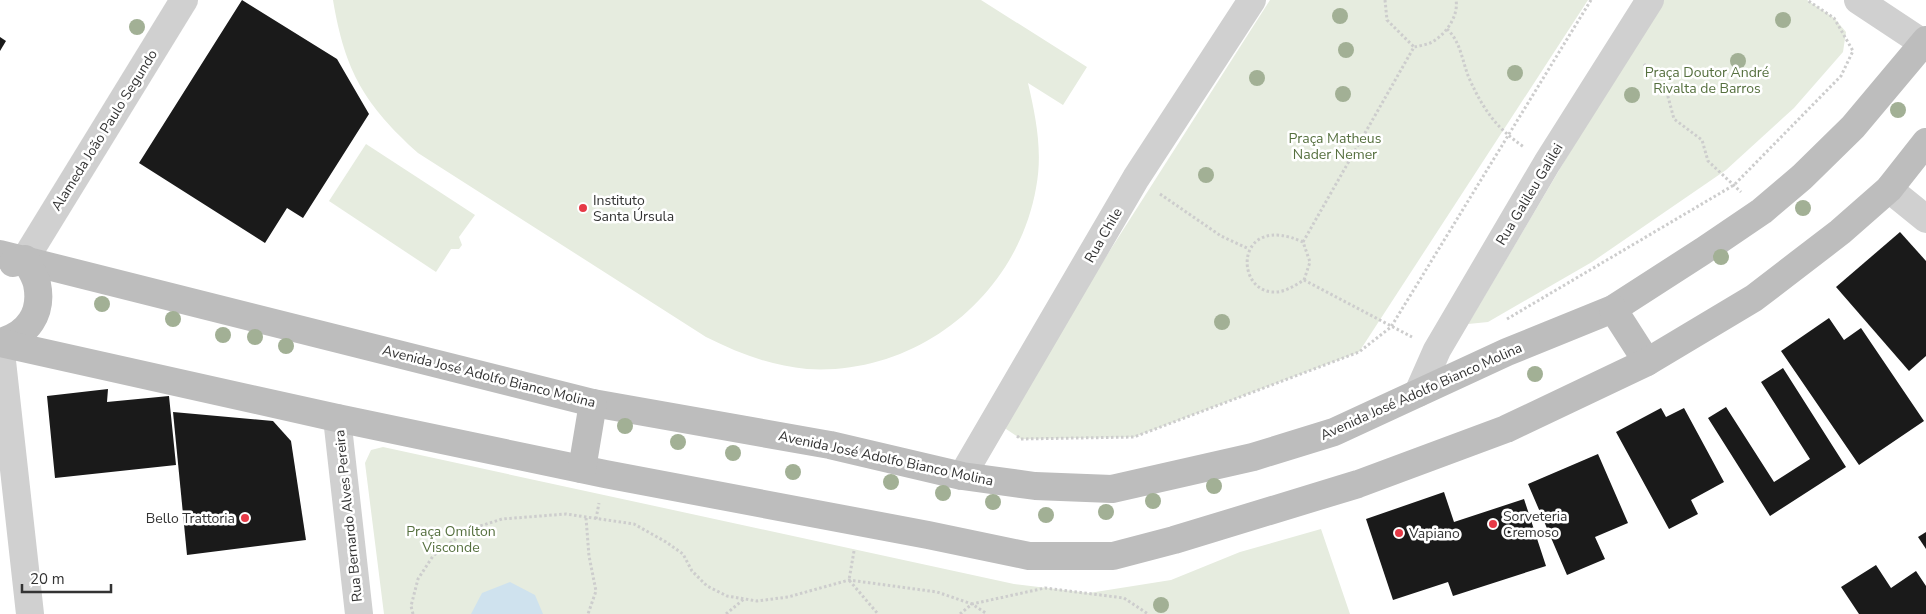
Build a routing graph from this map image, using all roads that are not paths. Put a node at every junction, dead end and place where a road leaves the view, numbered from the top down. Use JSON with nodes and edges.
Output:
{"nodes":[{"id":1,"x":184,"y":0,"type":"edge"},
{"id":2,"x":1252,"y":0,"type":"edge"},
{"id":3,"x":1650,"y":0,"type":"edge"},
{"id":4,"x":1858,"y":0,"type":"edge"},
{"id":5,"x":1925,"y":43,"type":"edge"},
{"id":6,"x":1926,"y":142,"type":"edge"},
{"id":7,"x":1889,"y":188,"type":"junction"},
{"id":8,"x":1926,"y":219,"type":"edge"},
{"id":9,"x":8,"y":260,"type":"edge"},
{"id":10,"x":1613,"y":309,"type":"junction"},
{"id":11,"x":0,"y":343,"type":"edge"},
{"id":12,"x":1647,"y":362,"type":"junction"},
{"id":13,"x":1418,"y":393,"type":"junction"},
{"id":14,"x":593,"y":403,"type":"junction"},
{"id":15,"x":337,"y":418,"type":"junction"},
{"id":16,"x":582,"y":469,"type":"junction"},
{"id":17,"x":962,"y":476,"type":"junction"},
{"id":18,"x":30,"y":614,"type":"edge"},
{"id":19,"x":359,"y":614,"type":"edge"}],
"edges":[{"from":1,"to":9,"type":"street","name":"Alameda João Paulo Segundo"},
{"from":2,"to":17,"type":"street","name":"Rua Chile"},
{"from":3,"to":13,"type":"street","name":"Rua Galileu Galilei"},
{"from":4,"to":5,"type":"street"},
{"from":5,"to":10,"type":"main road","name":"Avenida José Adolfo Bianco Molina"},
{"from":6,"to":7,"type":"main road"},
{"from":7,"to":8,"type":"street"},
{"from":7,"to":12,"type":"main road"},
{"from":9,"to":11,"type":"main road"},
{"from":9,"to":14,"type":"main road","name":"Avenida José Adolfo Bianco Molina"},
{"from":10,"to":12,"type":"main road"},
{"from":10,"to":13,"type":"main road","name":"Avenida José Adolfo Bianco Molina"},
{"from":11,"to":15,"type":"main road"},
{"from":11,"to":18,"type":"street"},
{"from":12,"to":16,"type":"main road"},
{"from":13,"to":17,"type":"main road","name":"Avenida José Adolfo Bianco Molina"},
{"from":14,"to":16,"type":"main road"},
{"from":14,"to":17,"type":"main road","name":"Avenida José Adolfo Bianco Molina"},
{"from":15,"to":16,"type":"main road"},
{"from":15,"to":19,"type":"street","name":"Rua Bernardo Alves Pereira"}]}
